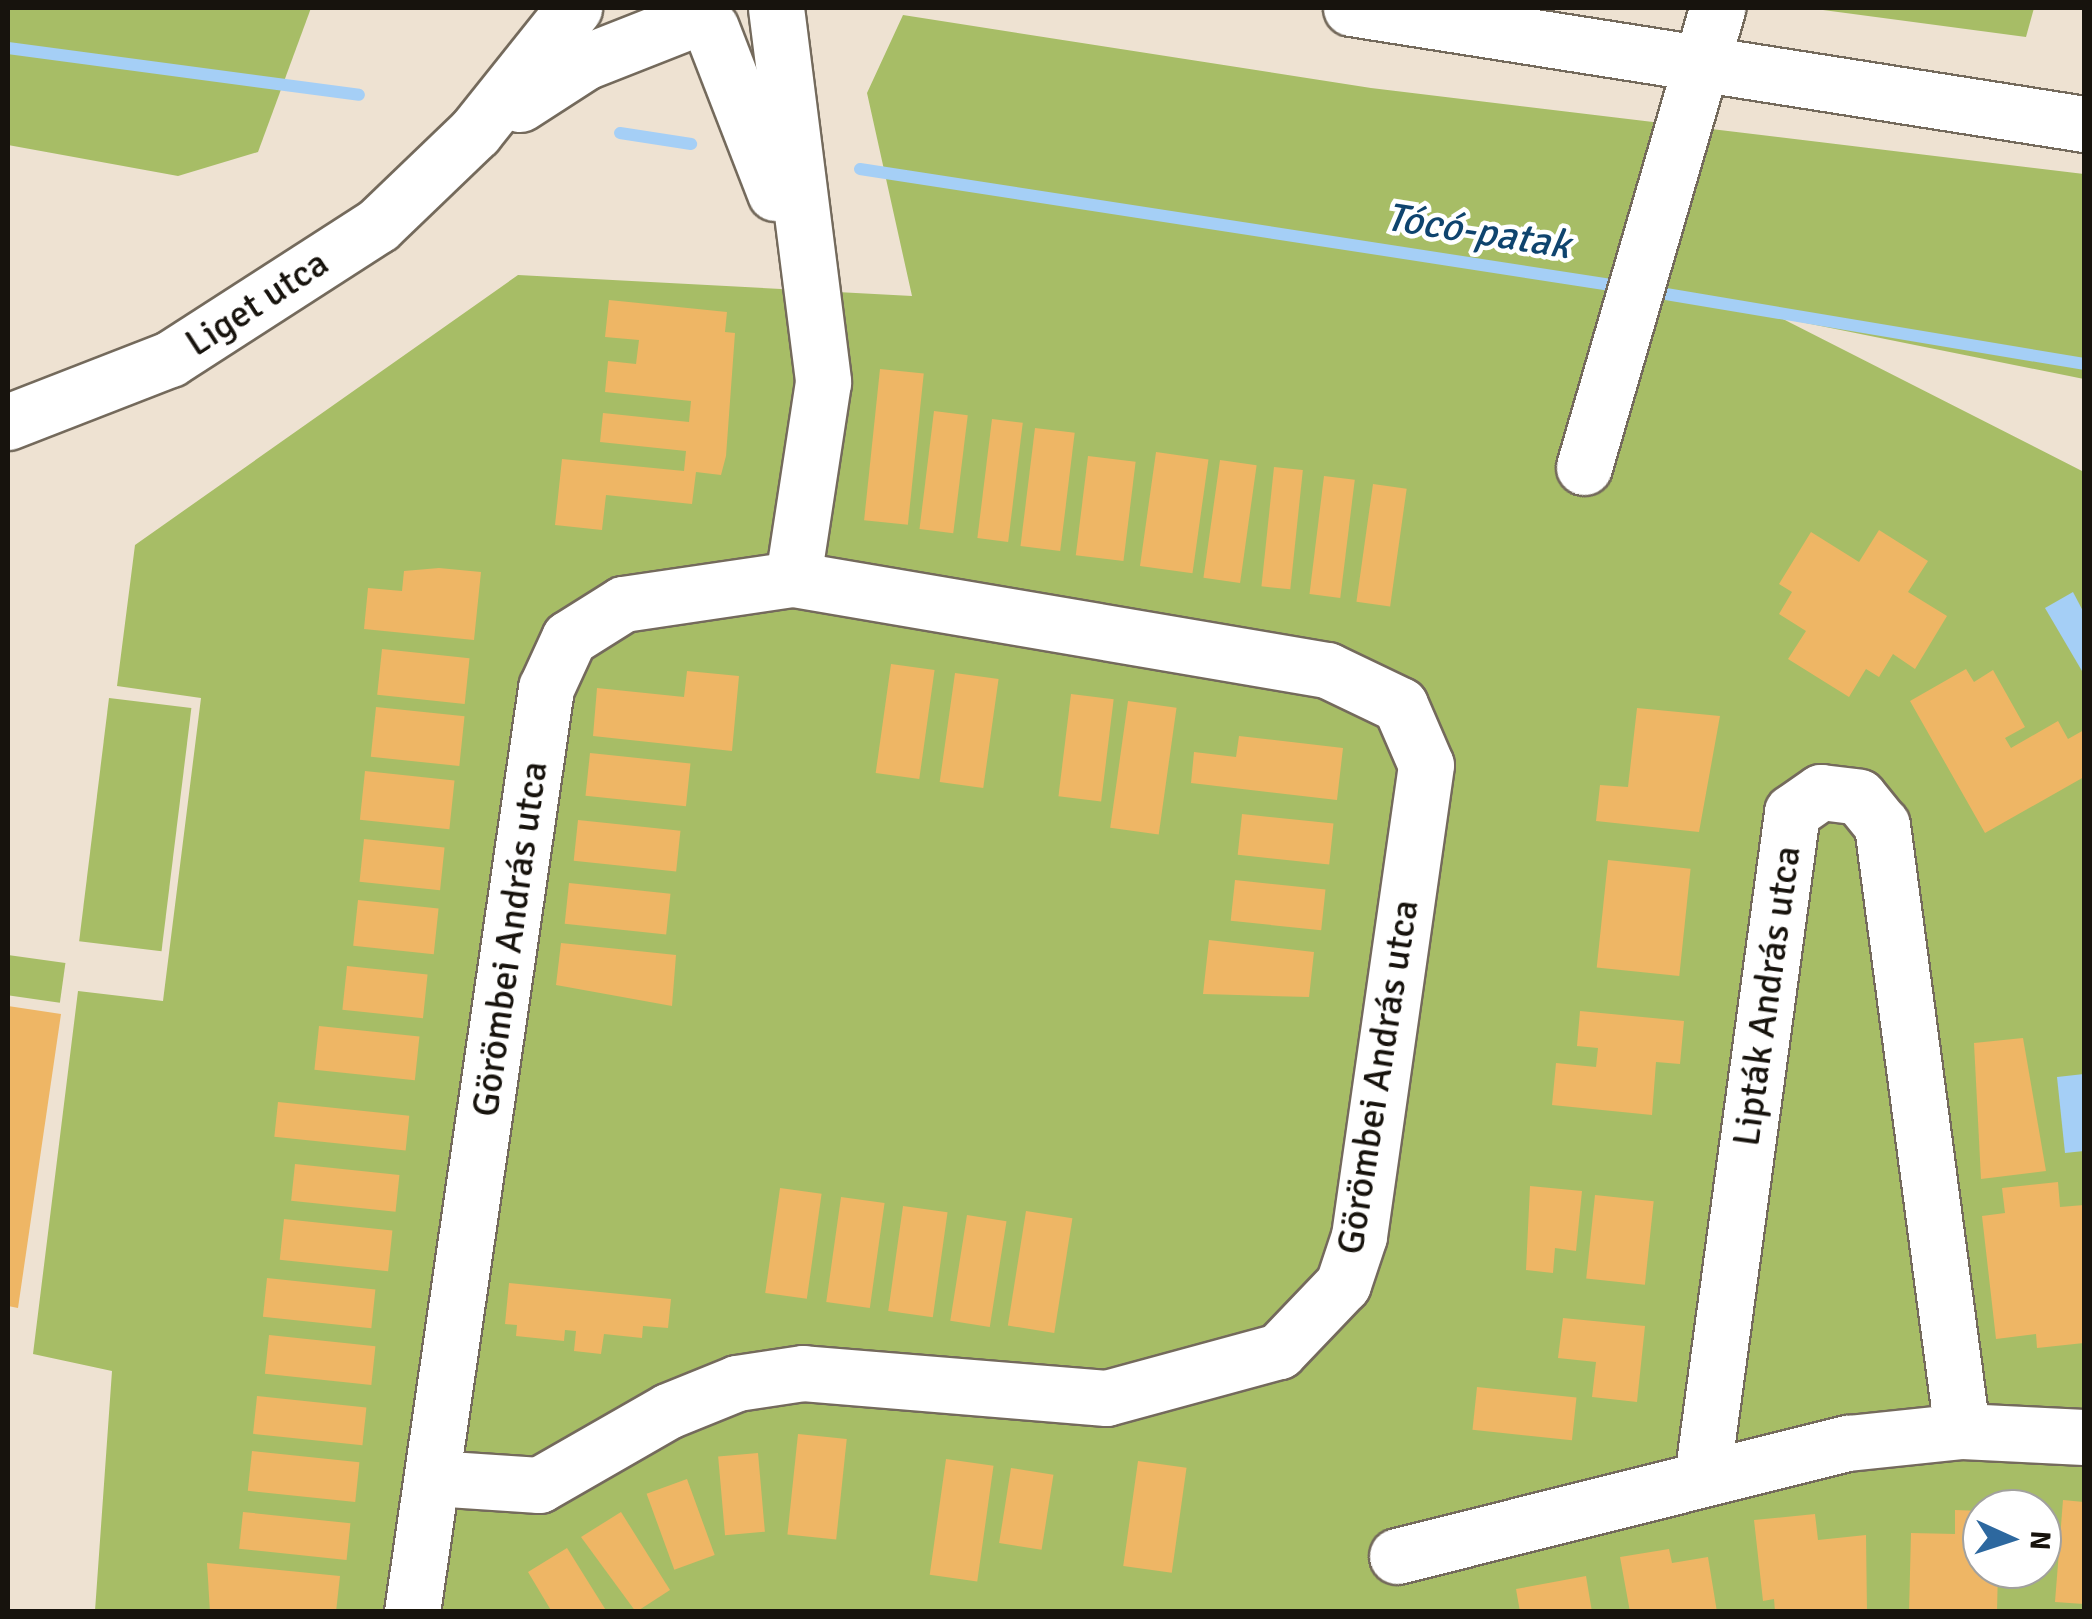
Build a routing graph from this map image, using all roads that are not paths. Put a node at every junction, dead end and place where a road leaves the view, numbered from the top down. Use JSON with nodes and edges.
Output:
{"nodes":[{"id":1,"x":574,"y":8,"type":"edge"},
{"id":2,"x":773,"y":8,"type":"edge"},
{"id":3,"x":1351,"y":8,"type":"edge"},
{"id":4,"x":677,"y":20,"type":"edge"},
{"id":5,"x":1709,"y":32,"type":"edge"},
{"id":6,"x":2084,"y":124,"type":"edge"},
{"id":7,"x":475,"y":132,"type":"junction"},
{"id":8,"x":803,"y":274,"type":"junction"},
{"id":9,"x":8,"y":422,"type":"edge"},
{"id":10,"x":1584,"y":467,"type":"dead end"},
{"id":11,"x":793,"y":579,"type":"junction"},
{"id":12,"x":1962,"y":1431,"type":"junction"},
{"id":13,"x":2084,"y":1438,"type":"edge"},
{"id":14,"x":433,"y":1478,"type":"junction"},
{"id":15,"x":1702,"y":1478,"type":"junction"},
{"id":16,"x":1397,"y":1556,"type":"dead end"},
{"id":17,"x":412,"y":1612,"type":"edge"}],
"edges":[{"from":1,"to":7,"type":"street","name":"Liget utca"},
{"from":2,"to":4,"type":"street","name":"Liget utca"},
{"from":2,"to":8,"type":"street"},
{"from":3,"to":5,"type":"street"},
{"from":4,"to":7,"type":"street","name":"Liget utca"},
{"from":4,"to":8,"type":"street"},
{"from":5,"to":6,"type":"street"},
{"from":5,"to":10,"type":"street"},
{"from":7,"to":9,"type":"street","name":"Liget utca"},
{"from":8,"to":11,"type":"street"},
{"from":11,"to":14,"type":"street","name":"Görömbei András utca"},
{"from":11,"to":14,"type":"street","name":"Görömbei András utca"},
{"from":12,"to":13,"type":"street"},
{"from":12,"to":15,"type":"street"},
{"from":12,"to":15,"type":"street","name":"Lipták András utca"},
{"from":14,"to":17,"type":"street","name":"Görömbei András utca"},
{"from":15,"to":16,"type":"street"}]}
